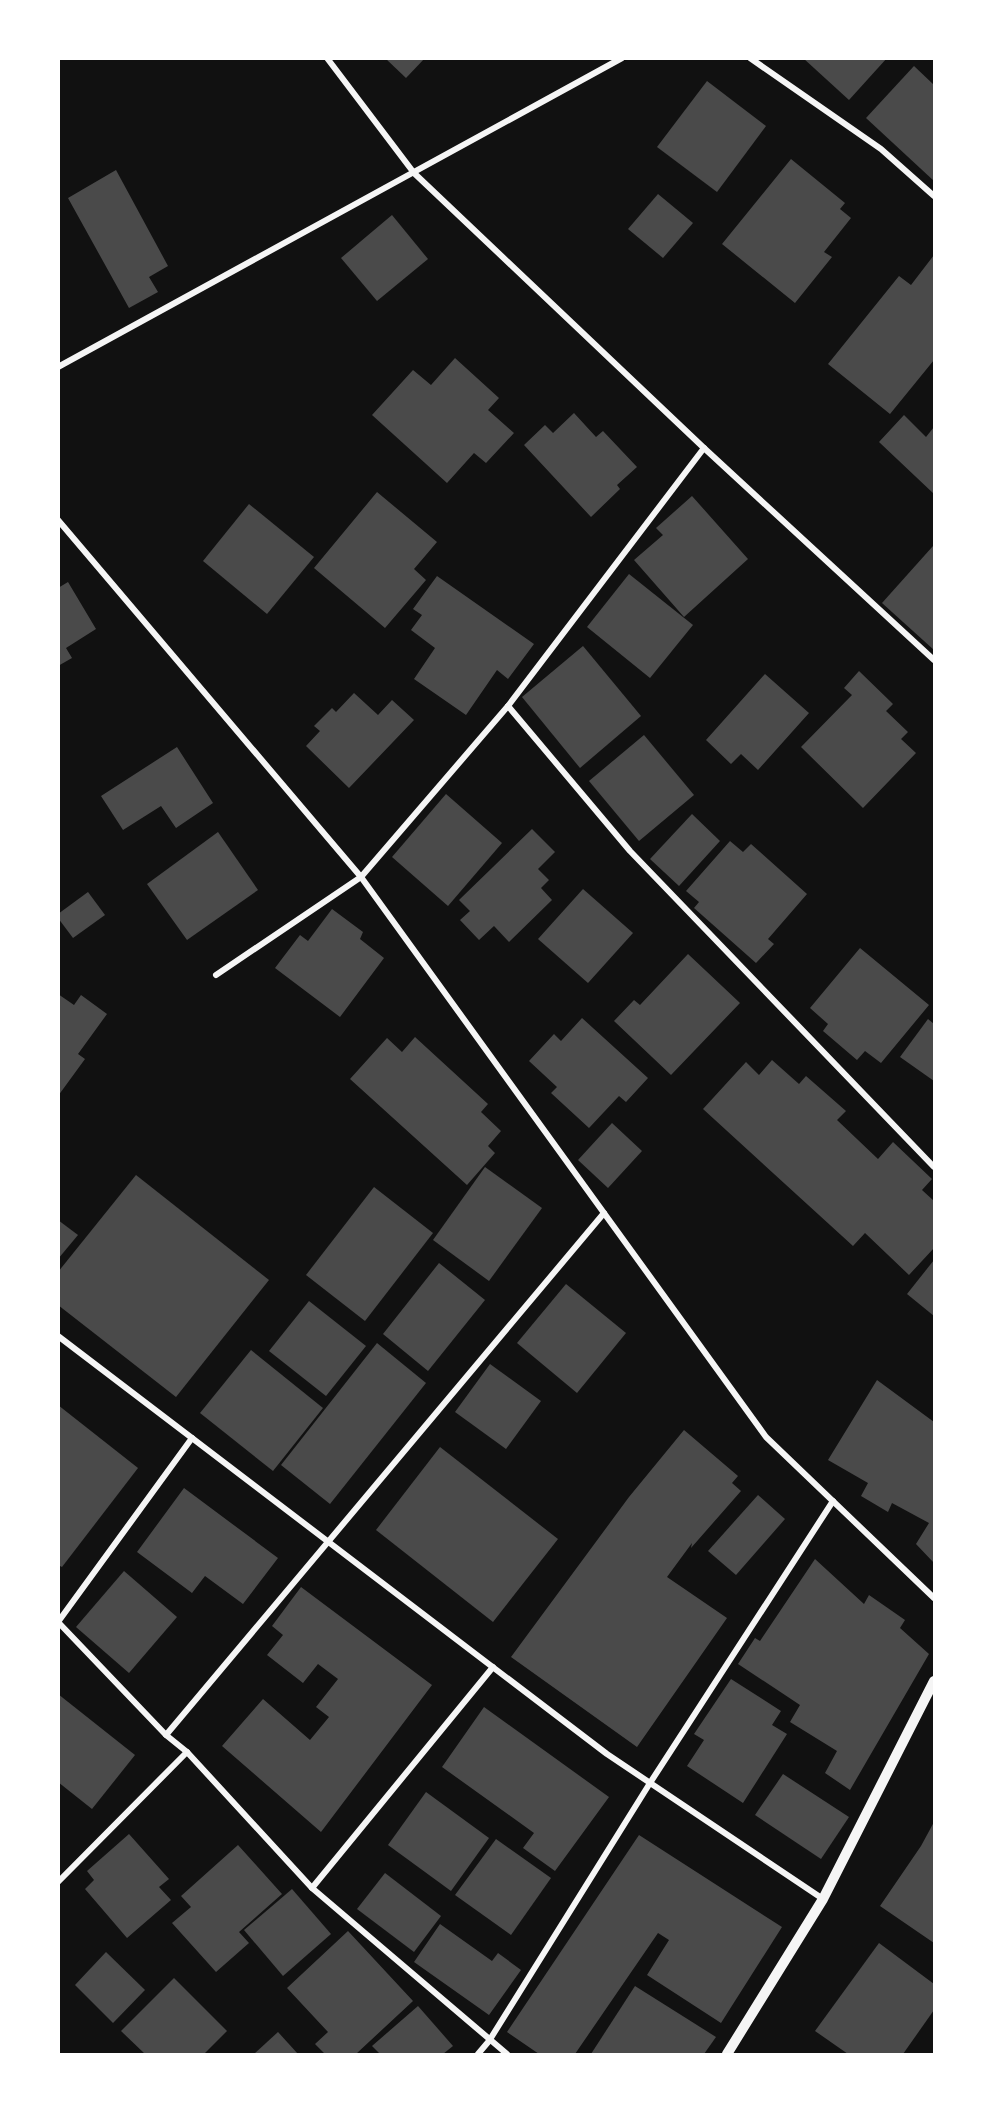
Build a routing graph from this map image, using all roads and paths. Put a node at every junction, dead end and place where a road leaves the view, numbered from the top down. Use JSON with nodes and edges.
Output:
{"nodes":[{"id":1,"x":327,"y":58,"type":"edge"},
{"id":2,"x":622,"y":58,"type":"edge"},
{"id":3,"x":750,"y":58,"type":"edge"},
{"id":4,"x":414,"y":173,"type":"junction"},
{"id":5,"x":934,"y":196,"type":"edge"},
{"id":6,"x":58,"y":367,"type":"edge"},
{"id":7,"x":704,"y":448,"type":"junction"},
{"id":8,"x":58,"y":520,"type":"edge"},
{"id":9,"x":934,"y":660,"type":"edge"},
{"id":10,"x":508,"y":706,"type":"junction"},
{"id":11,"x":361,"y":877,"type":"junction"},
{"id":12,"x":216,"y":975,"type":"dead end"},
{"id":13,"x":934,"y":1167,"type":"edge"},
{"id":14,"x":604,"y":1213,"type":"junction"},
{"id":15,"x":58,"y":1336,"type":"edge"},
{"id":16,"x":192,"y":1438,"type":"junction"},
{"id":17,"x":833,"y":1501,"type":"junction"},
{"id":18,"x":328,"y":1542,"type":"junction"},
{"id":19,"x":934,"y":1598,"type":"edge"},
{"id":20,"x":493,"y":1667,"type":"junction"},
{"id":21,"x":934,"y":1681,"type":"edge"},
{"id":22,"x":166,"y":1735,"type":"junction"},
{"id":23,"x":187,"y":1752,"type":"junction"},
{"id":24,"x":650,"y":1783,"type":"junction"},
{"id":25,"x":58,"y":1882,"type":"edge"},
{"id":26,"x":312,"y":1888,"type":"junction"},
{"id":27,"x":823,"y":1899,"type":"junction"},
{"id":28,"x":489,"y":2041,"type":"junction"},
{"id":29,"x":478,"y":2055,"type":"edge"},
{"id":30,"x":507,"y":2055,"type":"edge"},
{"id":31,"x":727,"y":2055,"type":"edge"}],
"edges":[{"from":1,"to":4,"type":"street"},
{"from":2,"to":4,"type":"street"},
{"from":3,"to":5,"type":"street"},
{"from":4,"to":6,"type":"street"},
{"from":4,"to":7,"type":"street"},
{"from":7,"to":9,"type":"street"},
{"from":7,"to":10,"type":"street"},
{"from":8,"to":11,"type":"street"},
{"from":10,"to":11,"type":"street"},
{"from":10,"to":13,"type":"street"},
{"from":11,"to":12,"type":"street"},
{"from":11,"to":14,"type":"street"},
{"from":14,"to":17,"type":"street"},
{"from":14,"to":18,"type":"street"},
{"from":15,"to":16,"type":"street"},
{"from":16,"to":18,"type":"street"},
{"from":16,"to":22,"type":"street"},
{"from":17,"to":19,"type":"street"},
{"from":17,"to":24,"type":"street"},
{"from":18,"to":20,"type":"street"},
{"from":18,"to":22,"type":"street"},
{"from":20,"to":24,"type":"street"},
{"from":20,"to":26,"type":"street"},
{"from":21,"to":27,"type":"street"},
{"from":22,"to":23,"type":"street"},
{"from":23,"to":25,"type":"street"},
{"from":23,"to":26,"type":"street"},
{"from":24,"to":27,"type":"street"},
{"from":24,"to":28,"type":"street"},
{"from":26,"to":28,"type":"street"},
{"from":27,"to":31,"type":"street"},
{"from":28,"to":29,"type":"street"},
{"from":28,"to":30,"type":"street"}]}
